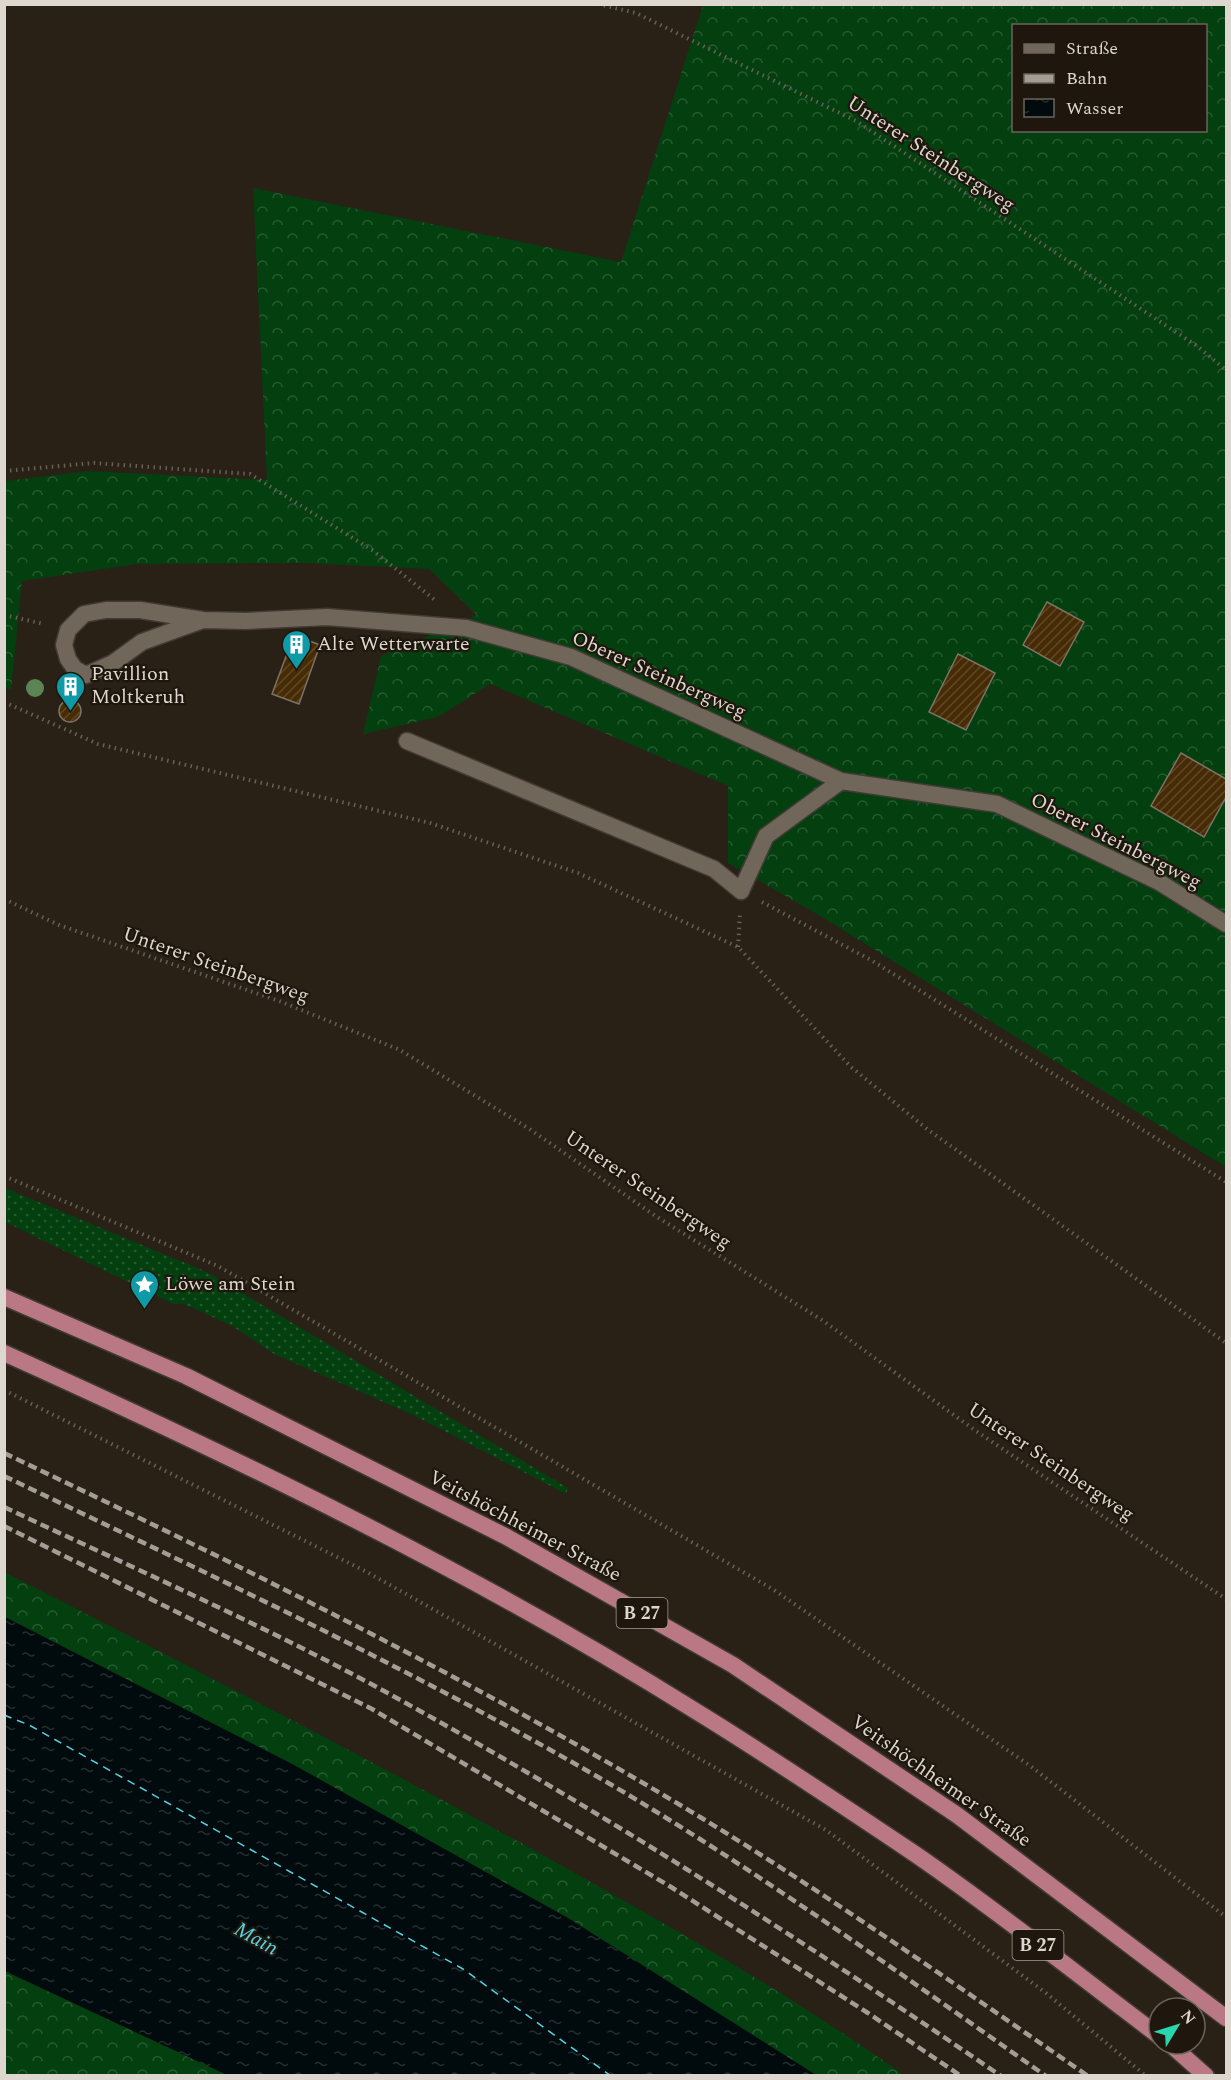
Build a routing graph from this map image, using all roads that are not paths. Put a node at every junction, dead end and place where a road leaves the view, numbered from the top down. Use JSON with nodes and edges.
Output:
{"nodes":[{"id":1,"x":203,"y":620,"type":"junction"},
{"id":2,"x":407,"y":741,"type":"dead end"},
{"id":3,"x":841,"y":781,"type":"junction"},
{"id":4,"x":1227,"y":924,"type":"edge"},
{"id":5,"x":4,"y":1297,"type":"edge"},
{"id":6,"x":4,"y":1353,"type":"edge"},
{"id":7,"x":1227,"y":2018,"type":"edge"},
{"id":8,"x":1147,"y":2027,"type":"edge"},
{"id":9,"x":1184,"y":2056,"type":"edge"},
{"id":10,"x":1206,"y":2076,"type":"edge"}],
"edges":[{"from":1,"to":1,"type":"street","name":"Oberer Steinbergweg"},
{"from":1,"to":3,"type":"street","name":"Oberer Steinbergweg"},
{"from":2,"to":3,"type":"street"},
{"from":3,"to":4,"type":"street","name":"Oberer Steinbergweg"},
{"from":5,"to":7,"type":"highway","name":"Veitshöchheimer Straße","number":"B 27"},
{"from":6,"to":8,"type":"highway","number":"B 27"},
{"from":9,"to":10,"type":"highway"}]}
